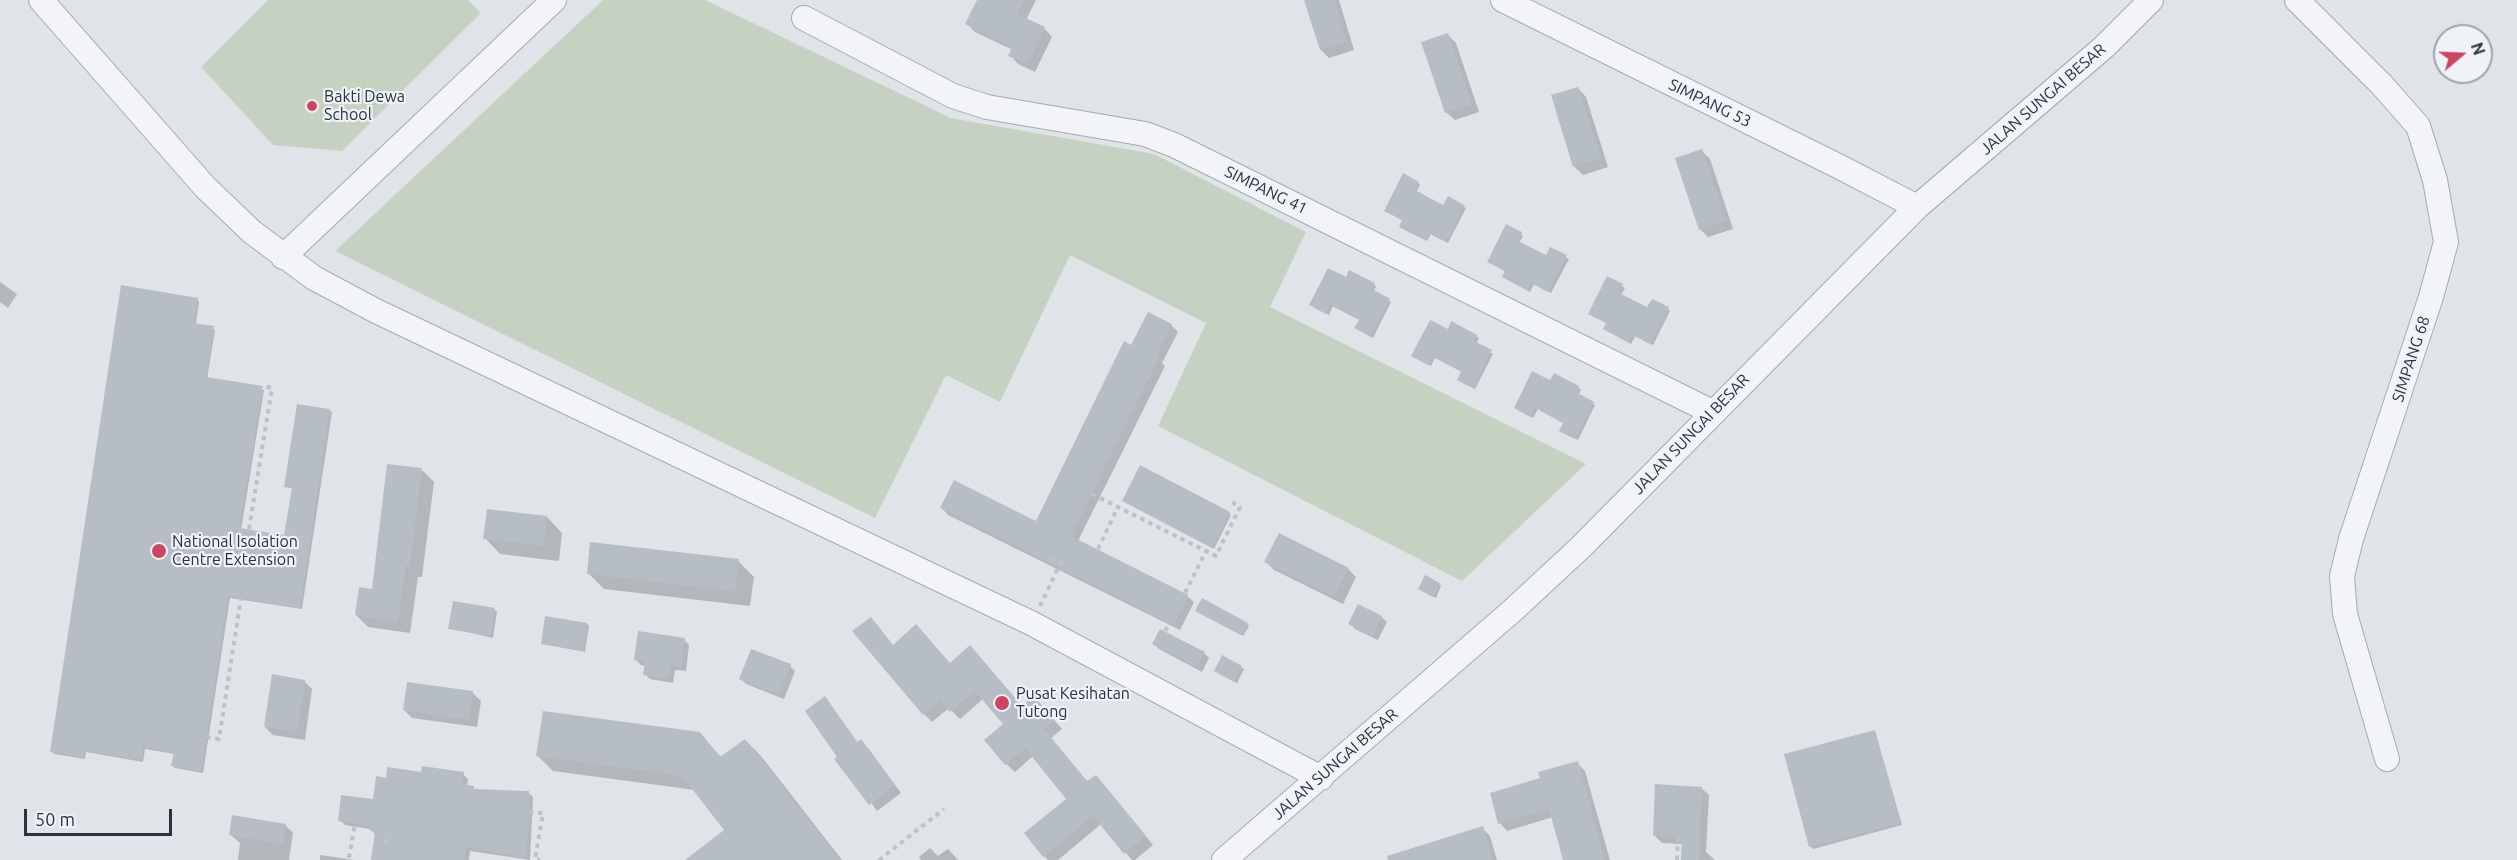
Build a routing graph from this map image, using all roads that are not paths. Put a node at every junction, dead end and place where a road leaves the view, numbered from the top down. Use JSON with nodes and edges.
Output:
{"nodes":[{"id":1,"x":41,"y":0,"type":"edge"},
{"id":2,"x":554,"y":0,"type":"edge"},
{"id":3,"x":1503,"y":0,"type":"edge"},
{"id":4,"x":2151,"y":0,"type":"edge"},
{"id":5,"x":2297,"y":0,"type":"edge"},
{"id":6,"x":804,"y":18,"type":"dead end"},
{"id":7,"x":1917,"y":207,"type":"junction"},
{"id":8,"x":283,"y":257,"type":"junction"},
{"id":9,"x":1712,"y":412,"type":"junction"},
{"id":10,"x":2387,"y":759,"type":"dead end"},
{"id":11,"x":1321,"y":778,"type":"junction"},
{"id":12,"x":1224,"y":860,"type":"edge"}],
"edges":[{"from":1,"to":8,"type":"street"},
{"from":2,"to":8,"type":"street"},
{"from":3,"to":7,"type":"street","name":"SIMPANG 53"},
{"from":4,"to":7,"type":"street","name":"JALAN SUNGAI BESAR"},
{"from":5,"to":10,"type":"street","name":"SIMPANG 68"},
{"from":6,"to":9,"type":"street","name":"SIMPANG 41"},
{"from":7,"to":9,"type":"street","name":"JALAN SUNGAI BESAR"},
{"from":8,"to":11,"type":"street"},
{"from":9,"to":11,"type":"street","name":"JALAN SUNGAI BESAR"},
{"from":11,"to":12,"type":"street","name":"JALAN SUNGAI BESAR"}]}
